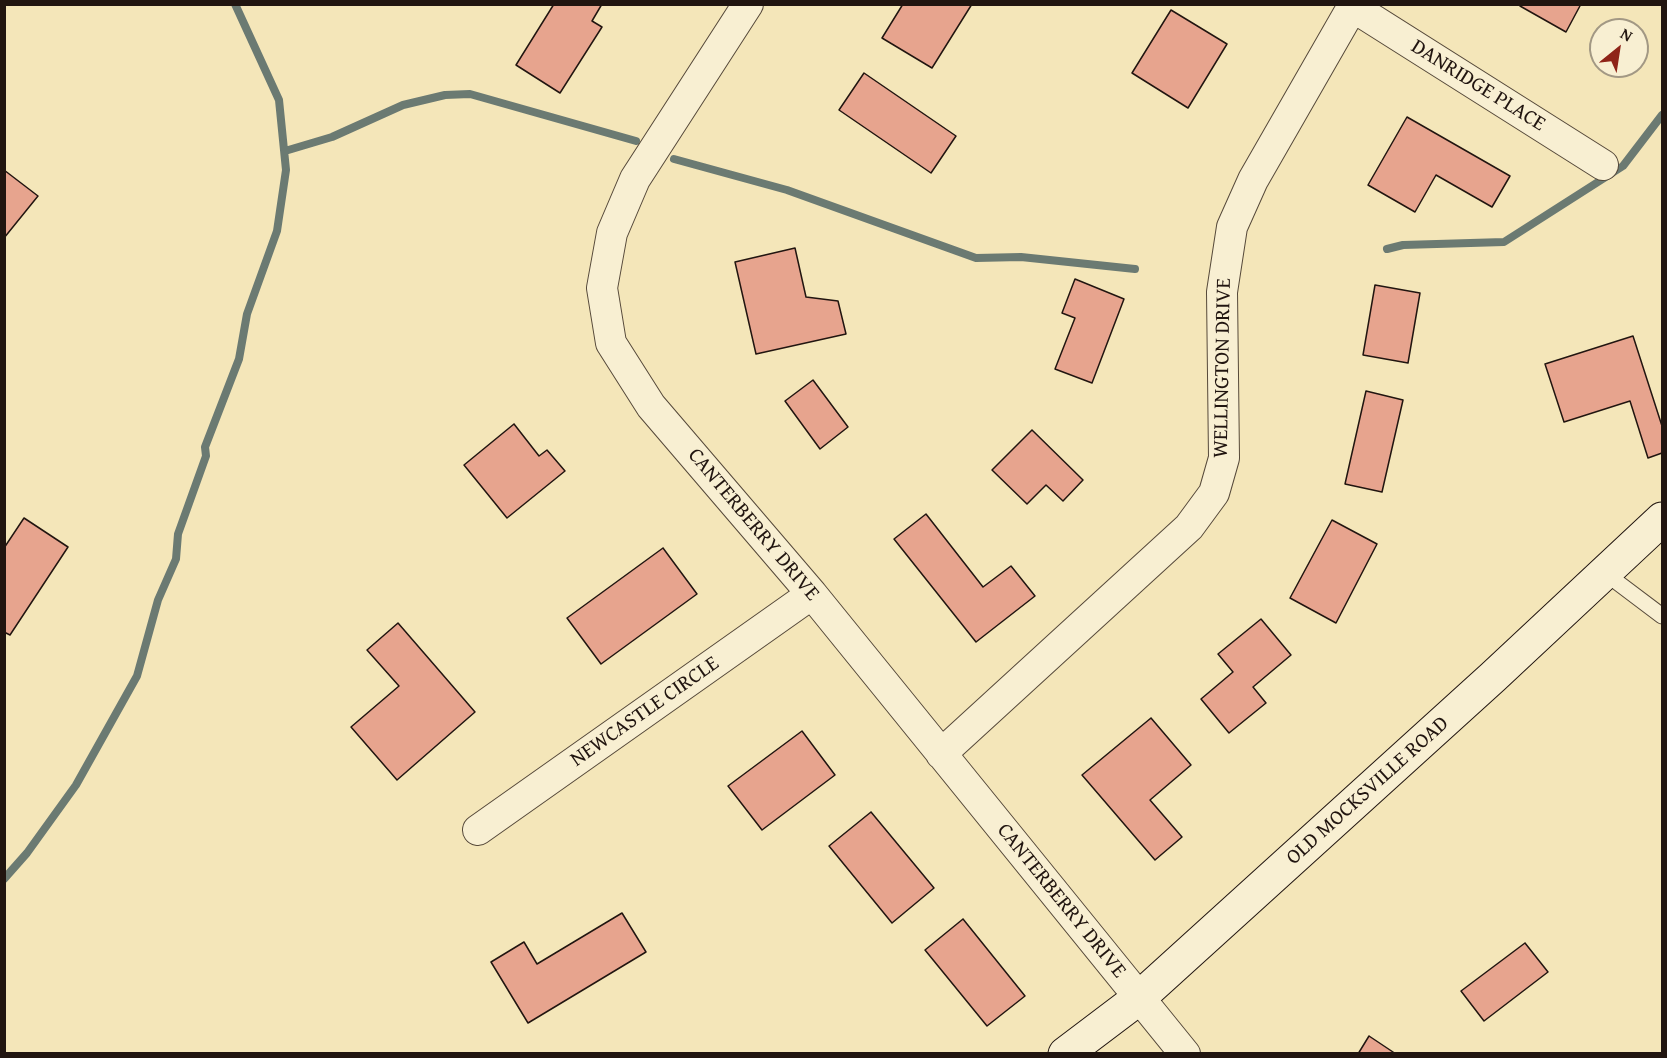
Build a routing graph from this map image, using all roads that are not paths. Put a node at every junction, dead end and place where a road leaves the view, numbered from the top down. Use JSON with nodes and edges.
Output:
{"nodes":[{"id":1,"x":748,"y":4,"type":"edge"},
{"id":2,"x":1354,"y":6,"type":"edge"},
{"id":3,"x":1603,"y":165,"type":"dead end"},
{"id":4,"x":1662,"y":519,"type":"edge"},
{"id":5,"x":1605,"y":573,"type":"junction"},
{"id":6,"x":812,"y":594,"type":"junction"},
{"id":7,"x":1662,"y":616,"type":"edge"},
{"id":8,"x":941,"y":754,"type":"junction"},
{"id":9,"x":478,"y":830,"type":"dead end"},
{"id":10,"x":1138,"y":998,"type":"junction"},
{"id":11,"x":1065,"y":1053,"type":"edge"},
{"id":12,"x":1185,"y":1053,"type":"edge"}],
"edges":[{"from":1,"to":6,"type":"street","name":"CANTERBERRY DRIVE"},
{"from":2,"to":3,"type":"street","name":"DANRIDGE PLACE"},
{"from":2,"to":8,"type":"street","name":"WELLINGTON DRIVE"},
{"from":4,"to":5,"type":"street","name":"OLD MOCKSVILLE ROAD"},
{"from":5,"to":7,"type":"lane"},
{"from":5,"to":10,"type":"street","name":"OLD MOCKSVILLE ROAD"},
{"from":6,"to":8,"type":"street","name":"CANTERBERRY DRIVE"},
{"from":6,"to":9,"type":"street","name":"NEWCASTLE CIRCLE"},
{"from":8,"to":10,"type":"street","name":"CANTERBERRY DRIVE"},
{"from":10,"to":11,"type":"street","name":"OLD MOCKSVILLE ROAD"},
{"from":10,"to":12,"type":"street","name":"CANTERBERRY DRIVE"}]}
